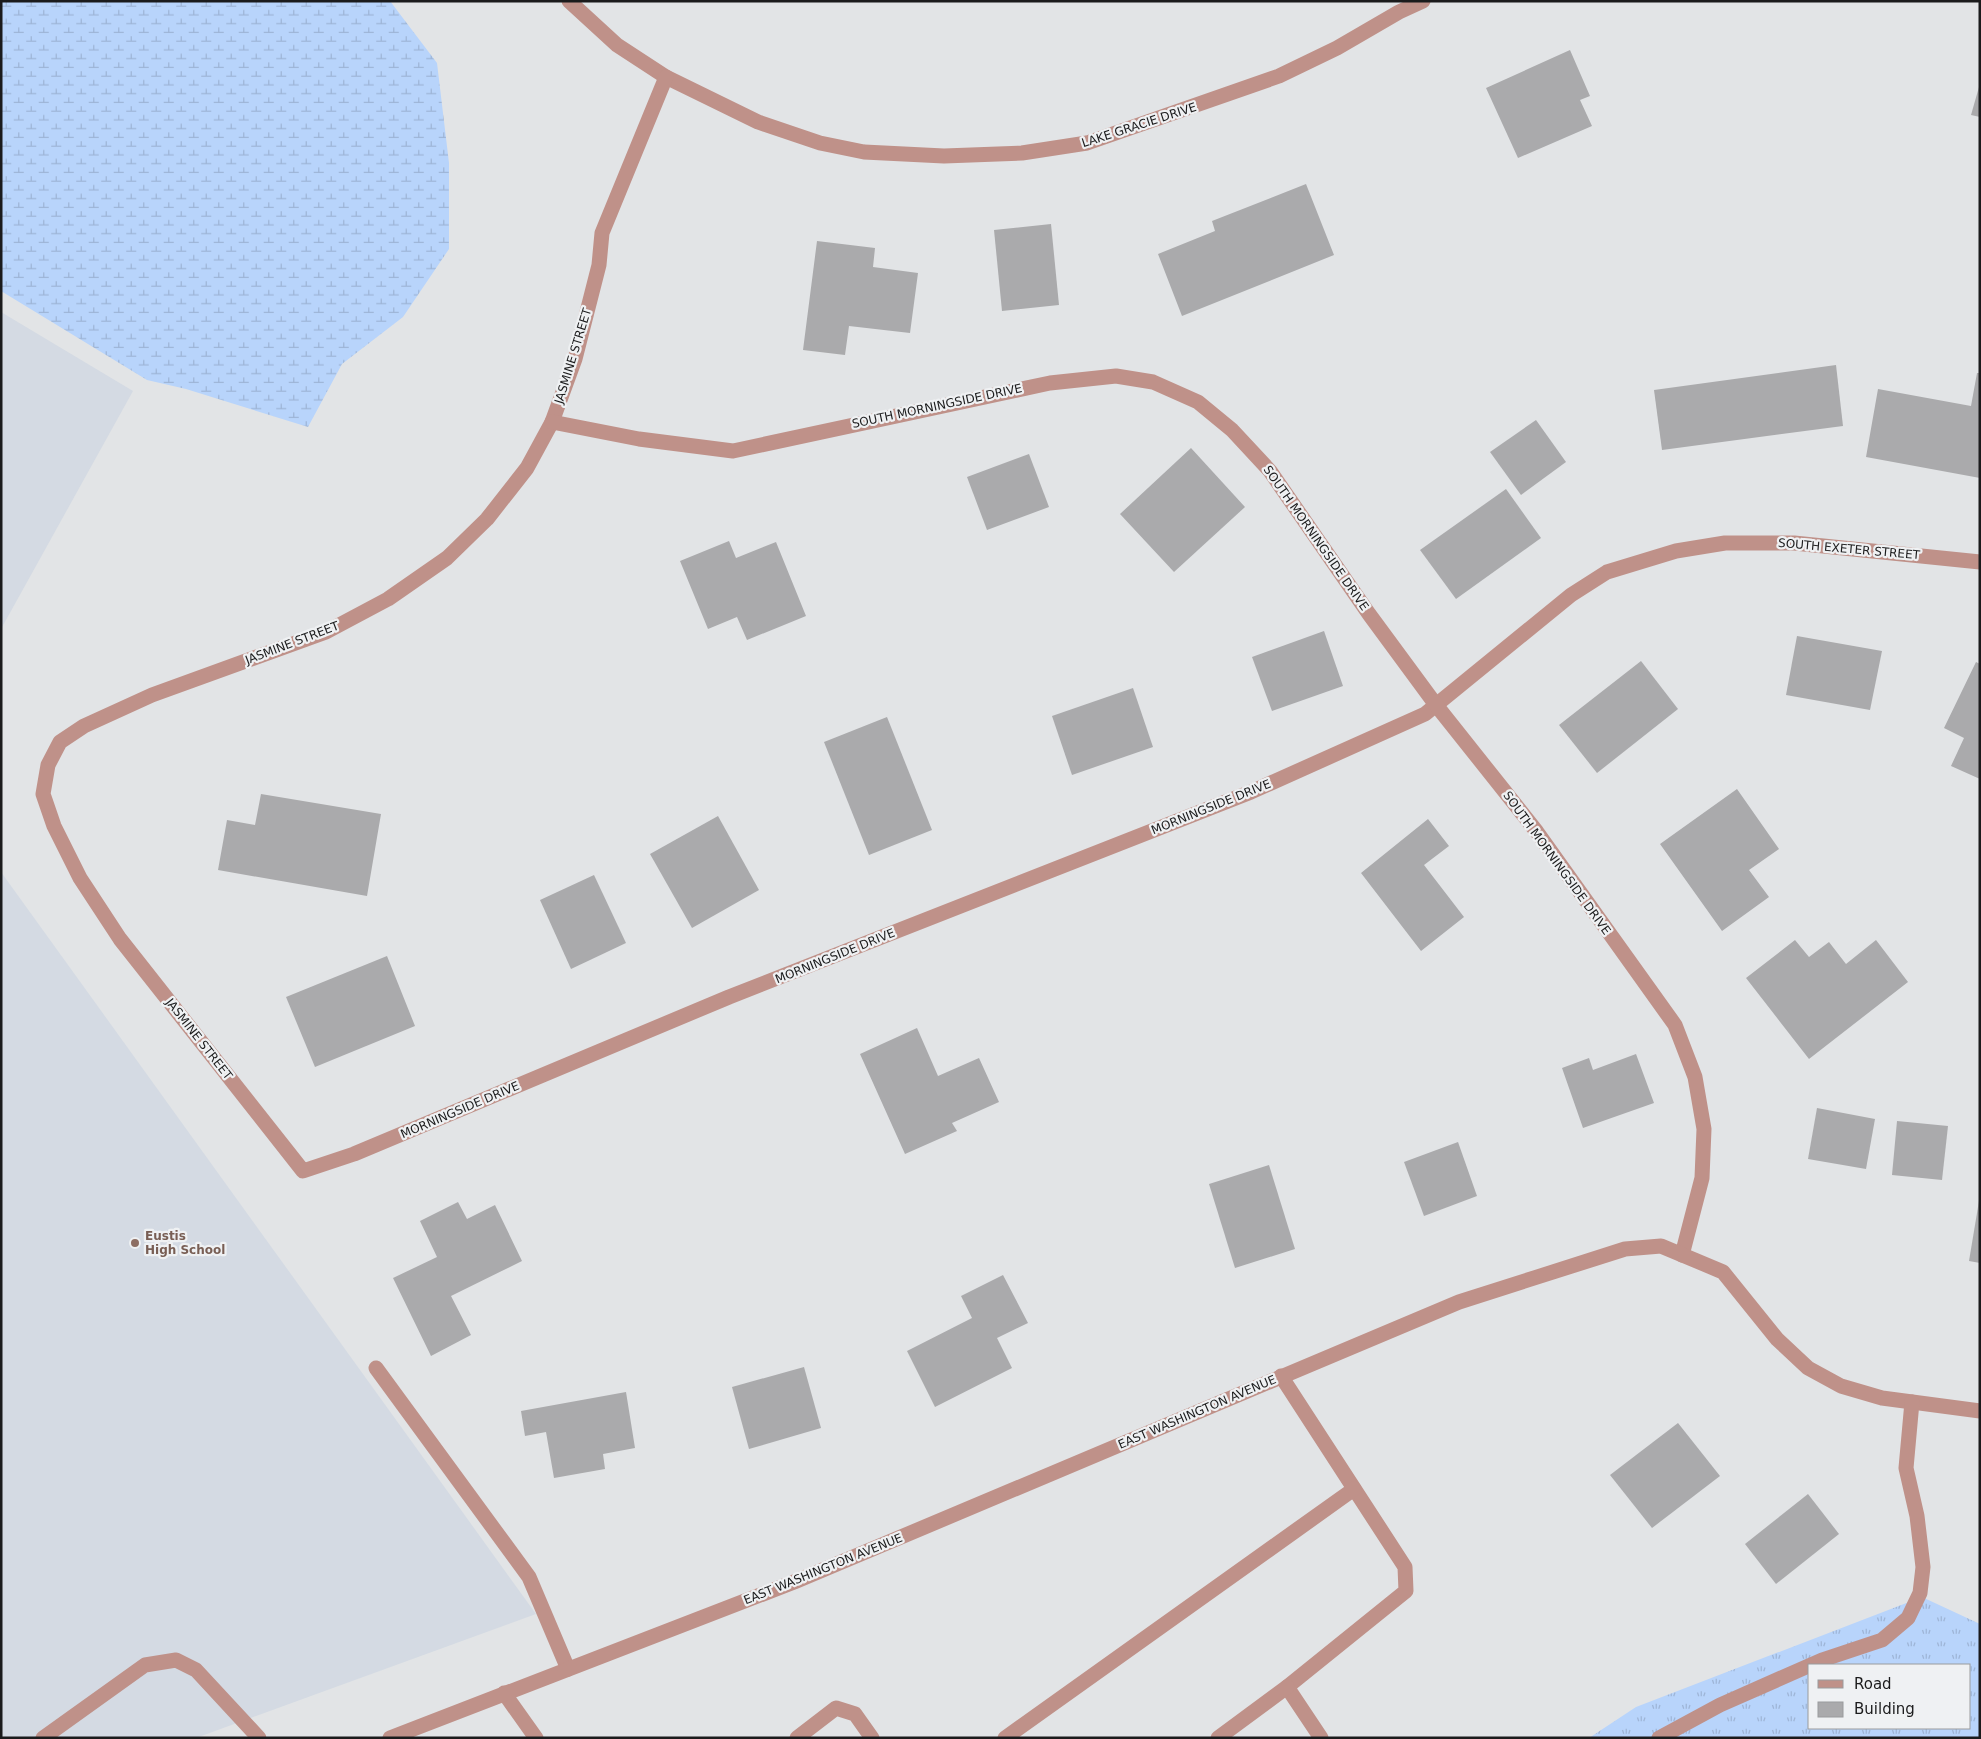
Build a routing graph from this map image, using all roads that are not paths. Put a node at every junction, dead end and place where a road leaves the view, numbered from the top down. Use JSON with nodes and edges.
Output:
{"nodes":[{"id":1,"x":569,"y":1,"type":"edge"},
{"id":2,"x":1422,"y":1,"type":"edge"},
{"id":3,"x":666,"y":77,"type":"junction"},
{"id":4,"x":552,"y":422,"type":"junction"},
{"id":5,"x":1980,"y":562,"type":"edge"},
{"id":6,"x":1436,"y":705,"type":"junction"},
{"id":7,"x":254,"y":1109,"type":"joint"},
{"id":8,"x":1682,"y":1255,"type":"junction"},
{"id":9,"x":376,"y":1368,"type":"dead end"},
{"id":10,"x":1281,"y":1376,"type":"junction"},
{"id":11,"x":1912,"y":1402,"type":"junction"},
{"id":12,"x":1980,"y":1411,"type":"edge"},
{"id":13,"x":1354,"y":1489,"type":"junction"},
{"id":14,"x":1813,"y":1664,"type":"edge"},
{"id":15,"x":1808,"y":1666,"type":"edge"},
{"id":16,"x":568,"y":1669,"type":"junction"},
{"id":17,"x":1287,"y":1687,"type":"junction"},
{"id":18,"x":504,"y":1694,"type":"junction"},
{"id":19,"x":43,"y":1738,"type":"edge"},
{"id":20,"x":259,"y":1738,"type":"edge"},
{"id":21,"x":390,"y":1738,"type":"edge"},
{"id":22,"x":536,"y":1738,"type":"edge"},
{"id":23,"x":797,"y":1738,"type":"edge"},
{"id":24,"x":872,"y":1738,"type":"edge"},
{"id":25,"x":1005,"y":1738,"type":"edge"},
{"id":26,"x":1218,"y":1738,"type":"edge"},
{"id":27,"x":1321,"y":1738,"type":"edge"},
{"id":28,"x":1659,"y":1738,"type":"edge"}],
"edges":[{"from":1,"to":3,"type":"street"},
{"from":2,"to":3,"type":"street","name":"LAKE GRACIE DRIVE"},
{"from":3,"to":4,"type":"street","name":"JASMINE STREET"},
{"from":4,"to":6,"type":"street","name":"SOUTH MORNINGSIDE DRIVE"},
{"from":4,"to":7,"type":"street","name":"JASMINE STREET"},
{"from":5,"to":6,"type":"street","name":"SOUTH EXETER STREET"},
{"from":6,"to":7,"type":"street","name":"MORNINGSIDE DRIVE"},
{"from":6,"to":8,"type":"street","name":"SOUTH MORNINGSIDE DRIVE"},
{"from":8,"to":10,"type":"street","name":"EAST WASHINGTON AVENUE"},
{"from":8,"to":11,"type":"street","name":"EAST WASHINGTON AVENUE"},
{"from":9,"to":16,"type":"street"},
{"from":10,"to":13,"type":"street"},
{"from":10,"to":16,"type":"street","name":"EAST WASHINGTON AVENUE"},
{"from":11,"to":12,"type":"street","name":"EAST WASHINGTON AVENUE"},
{"from":11,"to":14,"type":"street"},
{"from":13,"to":17,"type":"street"},
{"from":13,"to":25,"type":"street"},
{"from":15,"to":28,"type":"street"},
{"from":16,"to":18,"type":"street","name":"EAST WASHINGTON AVENUE"},
{"from":17,"to":26,"type":"street"},
{"from":17,"to":27,"type":"street"},
{"from":18,"to":21,"type":"street","name":"EAST WASHINGTON AVENUE"},
{"from":18,"to":22,"type":"street"},
{"from":19,"to":20,"type":"street"},
{"from":23,"to":24,"type":"street"}]}
